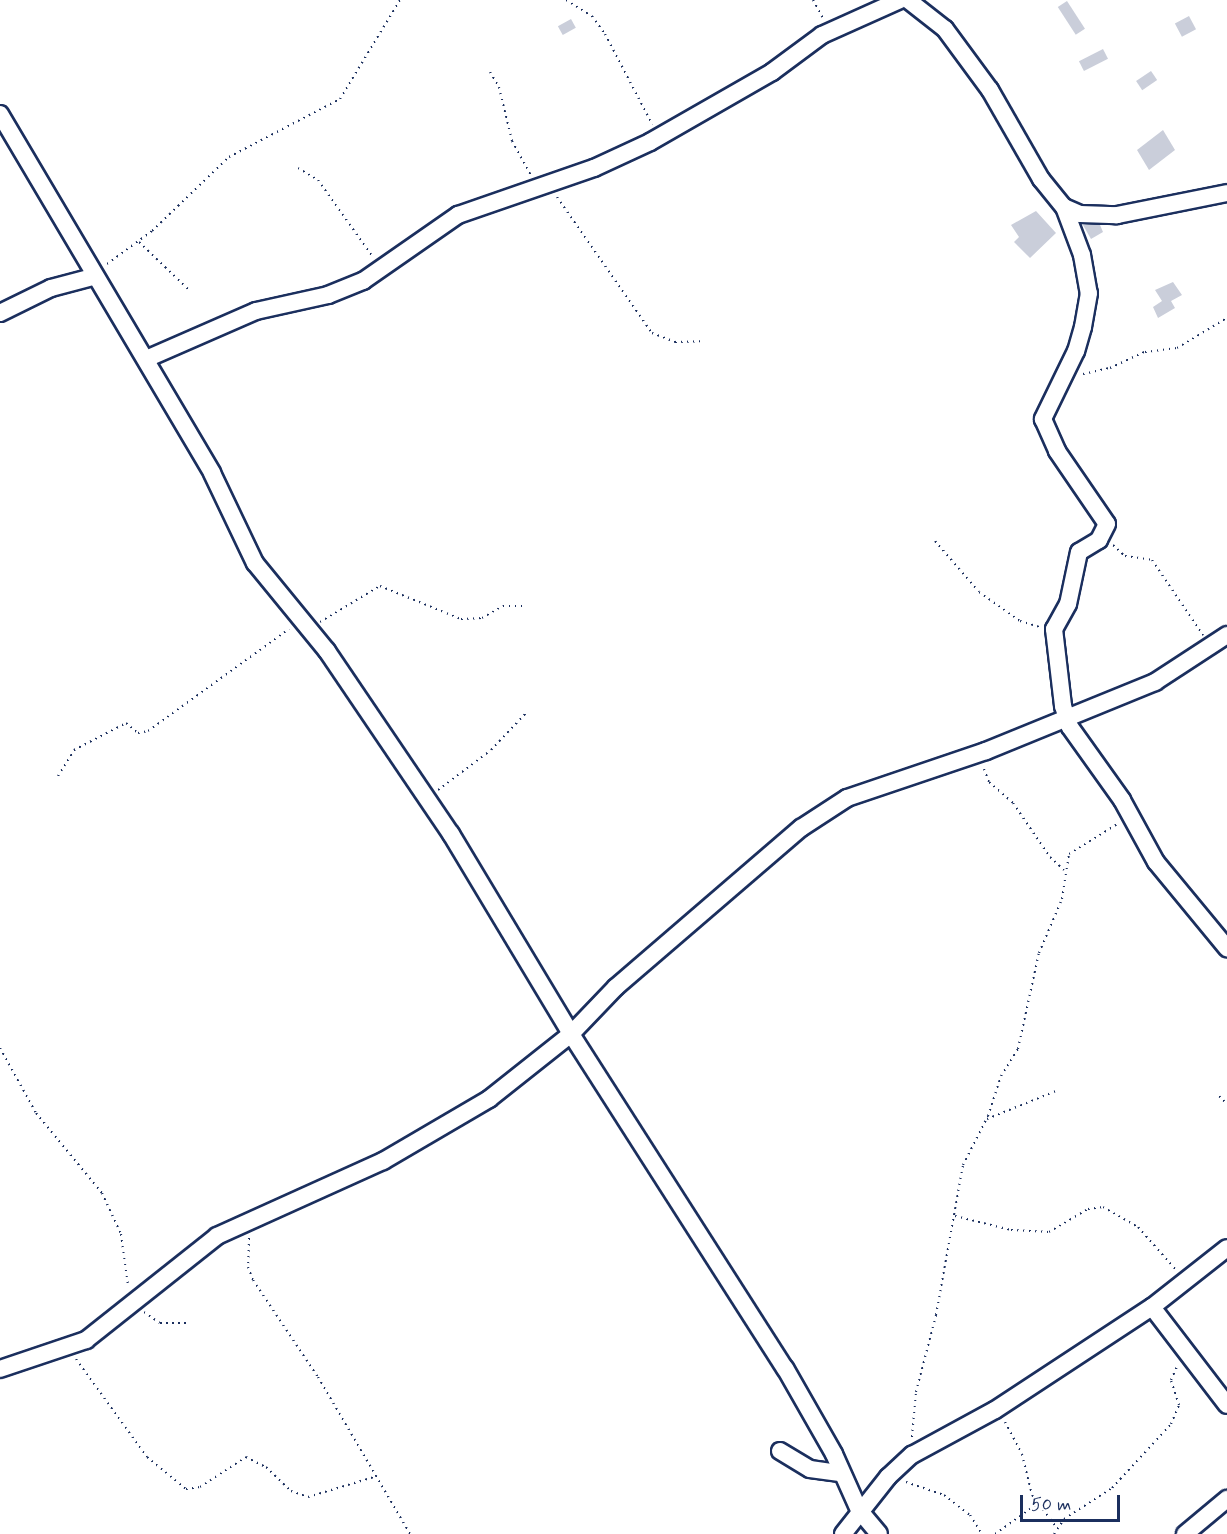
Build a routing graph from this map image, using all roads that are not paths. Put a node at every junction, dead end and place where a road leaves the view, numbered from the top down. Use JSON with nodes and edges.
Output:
{"nodes":[{"id":1,"x":900,"y":0,"type":"edge"},
{"id":2,"x":908,"y":0,"type":"edge"},
{"id":3,"x":0,"y":114,"type":"edge"},
{"id":4,"x":1227,"y":193,"type":"edge"},
{"id":5,"x":1064,"y":207,"type":"junction"},
{"id":6,"x":92,"y":275,"type":"junction"},
{"id":7,"x":0,"y":313,"type":"edge"},
{"id":8,"x":146,"y":359,"type":"junction"},
{"id":9,"x":1227,"y":635,"type":"edge"},
{"id":10,"x":1066,"y":717,"type":"junction"},
{"id":11,"x":1227,"y":948,"type":"edge"},
{"id":12,"x":571,"y":1034,"type":"junction"},
{"id":13,"x":1227,"y":1248,"type":"edge"},
{"id":14,"x":1152,"y":1307,"type":"junction"},
{"id":15,"x":0,"y":1369,"type":"edge"},
{"id":16,"x":1227,"y":1405,"type":"edge"},
{"id":17,"x":780,"y":1450,"type":"dead end"},
{"id":18,"x":840,"y":1473,"type":"junction"},
{"id":19,"x":1227,"y":1499,"type":"edge"},
{"id":20,"x":859,"y":1510,"type":"junction"},
{"id":21,"x":1207,"y":1516,"type":"junction"},
{"id":22,"x":1227,"y":1519,"type":"edge"},
{"id":23,"x":843,"y":1534,"type":"edge"},
{"id":24,"x":879,"y":1534,"type":"edge"},
{"id":25,"x":1185,"y":1534,"type":"edge"}],
"edges":[{"from":1,"to":8,"type":"street"},
{"from":2,"to":5,"type":"street"},
{"from":3,"to":6,"type":"street"},
{"from":4,"to":5,"type":"street"},
{"from":5,"to":10,"type":"street"},
{"from":6,"to":7,"type":"street"},
{"from":6,"to":8,"type":"street"},
{"from":8,"to":12,"type":"street"},
{"from":9,"to":10,"type":"street"},
{"from":10,"to":11,"type":"street"},
{"from":10,"to":12,"type":"street"},
{"from":12,"to":15,"type":"street"},
{"from":12,"to":18,"type":"street"},
{"from":13,"to":14,"type":"street"},
{"from":14,"to":16,"type":"street"},
{"from":14,"to":20,"type":"street"},
{"from":17,"to":18,"type":"street"},
{"from":18,"to":20,"type":"street"},
{"from":19,"to":21,"type":"street"},
{"from":20,"to":23,"type":"street"},
{"from":20,"to":24,"type":"street"},
{"from":21,"to":22,"type":"street"},
{"from":21,"to":25,"type":"street"}]}
